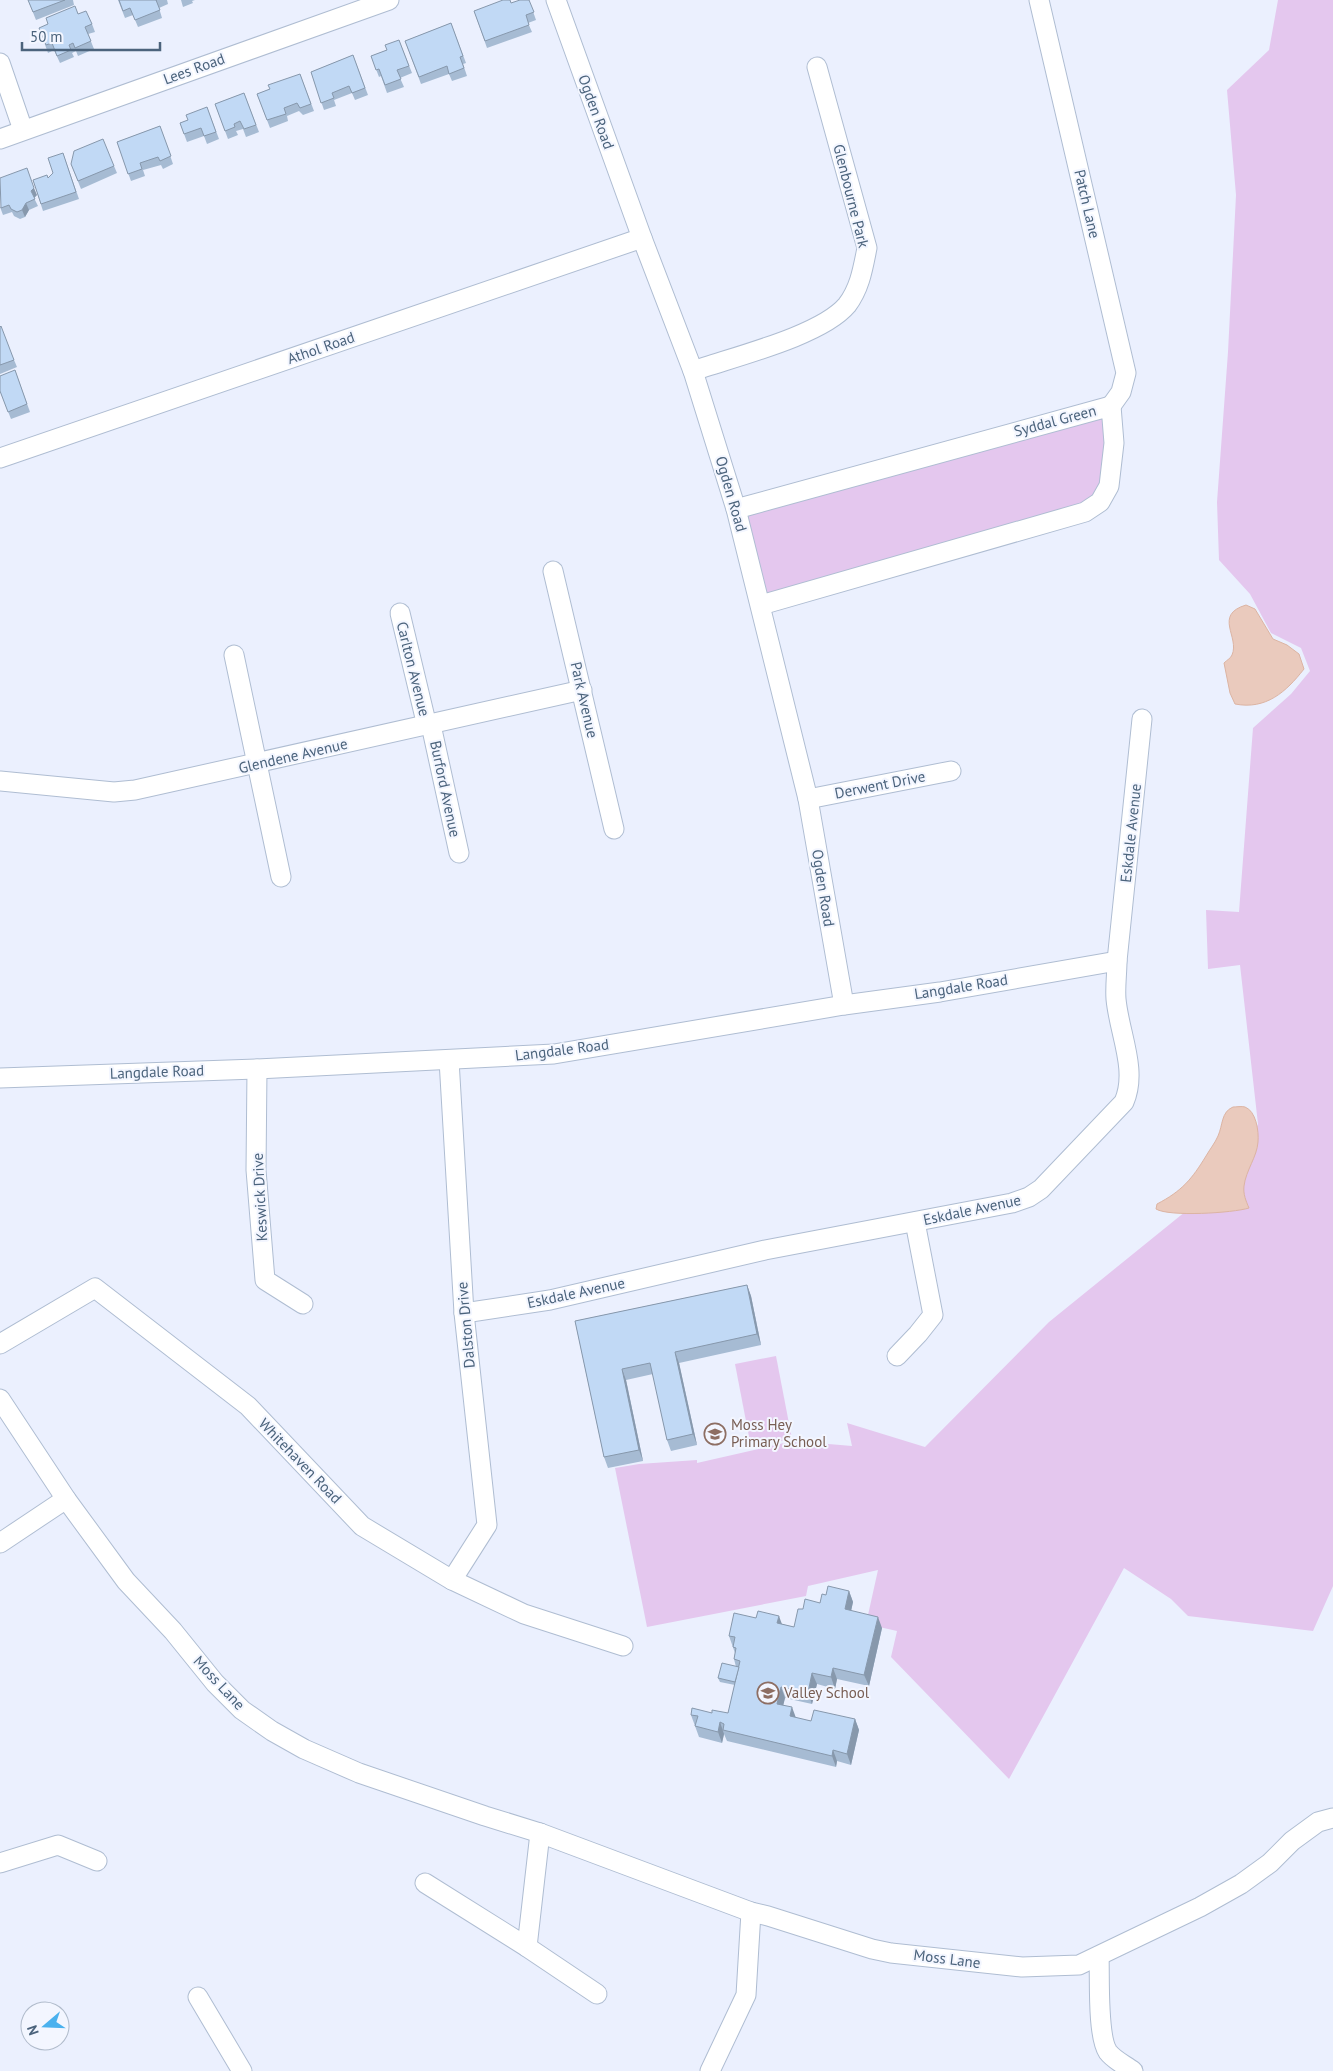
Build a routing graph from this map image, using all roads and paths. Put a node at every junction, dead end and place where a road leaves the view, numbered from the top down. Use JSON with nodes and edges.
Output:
{"nodes":[{"id":1,"x":389,"y":0,"type":"edge"},
{"id":2,"x":556,"y":0,"type":"edge"},
{"id":3,"x":1039,"y":0,"type":"edge"},
{"id":4,"x":0,"y":63,"type":"edge"},
{"id":5,"x":817,"y":67,"type":"dead end"},
{"id":6,"x":23,"y":130,"type":"junction"},
{"id":7,"x":0,"y":139,"type":"edge"},
{"id":8,"x":642,"y":238,"type":"junction"},
{"id":9,"x":694,"y":371,"type":"junction"},
{"id":10,"x":1111,"y":406,"type":"junction"},
{"id":11,"x":0,"y":458,"type":"edge"},
{"id":12,"x":736,"y":509,"type":"junction"},
{"id":13,"x":553,"y":571,"type":"dead end"},
{"id":14,"x":761,"y":605,"type":"junction"},
{"id":15,"x":400,"y":613,"type":"dead end"},
{"id":16,"x":234,"y":655,"type":"dead end"},
{"id":17,"x":582,"y":690,"type":"junction"},
{"id":18,"x":1142,"y":719,"type":"dead end"},
{"id":19,"x":429,"y":725,"type":"junction"},
{"id":20,"x":256,"y":764,"type":"junction"},
{"id":21,"x":951,"y":771,"type":"dead end"},
{"id":22,"x":0,"y":781,"type":"edge"},
{"id":23,"x":808,"y":799,"type":"junction"},
{"id":24,"x":614,"y":829,"type":"dead end"},
{"id":25,"x":459,"y":853,"type":"dead end"},
{"id":26,"x":281,"y":877,"type":"dead end"},
{"id":27,"x":1117,"y":961,"type":"junction"},
{"id":28,"x":844,"y":1005,"type":"junction"},
{"id":29,"x":449,"y":1060,"type":"junction"},
{"id":30,"x":258,"y":1069,"type":"junction"},
{"id":31,"x":0,"y":1078,"type":"edge"},
{"id":32,"x":914,"y":1222,"type":"junction"},
{"id":33,"x":302,"y":1304,"type":"dead end"},
{"id":34,"x":464,"y":1313,"type":"junction"},
{"id":35,"x":0,"y":1344,"type":"edge"},
{"id":36,"x":897,"y":1356,"type":"dead end"},
{"id":37,"x":0,"y":1399,"type":"edge"},
{"id":38,"x":66,"y":1498,"type":"junction"},
{"id":39,"x":0,"y":1543,"type":"edge"},
{"id":40,"x":452,"y":1580,"type":"junction"},
{"id":41,"x":623,"y":1646,"type":"dead end"},
{"id":42,"x":1333,"y":1818,"type":"edge"},
{"id":43,"x":540,"y":1833,"type":"junction"},
{"id":44,"x":97,"y":1861,"type":"dead end"},
{"id":45,"x":0,"y":1863,"type":"edge"},
{"id":46,"x":425,"y":1883,"type":"dead end"},
{"id":47,"x":751,"y":1912,"type":"junction"},
{"id":48,"x":527,"y":1947,"type":"junction"},
{"id":49,"x":1099,"y":1956,"type":"junction"},
{"id":50,"x":597,"y":1994,"type":"dead end"},
{"id":51,"x":198,"y":1997,"type":"dead end"},
{"id":52,"x":242,"y":2071,"type":"edge"},
{"id":53,"x":710,"y":2071,"type":"edge"},
{"id":54,"x":1132,"y":2071,"type":"edge"}],
"edges":[{"from":1,"to":6,"type":"street","name":"Lees Road"},
{"from":2,"to":8,"type":"street","name":"Ogden Road"},
{"from":3,"to":10,"type":"street","name":"Patch Lane"},
{"from":4,"to":6,"type":"street"},
{"from":5,"to":9,"type":"street","name":"Glenbourne Park"},
{"from":6,"to":7,"type":"street","name":"Lees Road"},
{"from":8,"to":9,"type":"street","name":"Ogden Road"},
{"from":8,"to":11,"type":"street","name":"Athol Road"},
{"from":9,"to":12,"type":"street","name":"Ogden Road"},
{"from":10,"to":12,"type":"street","name":"Syddal Green"},
{"from":10,"to":14,"type":"street","name":"Syddal Green"},
{"from":12,"to":14,"type":"street","name":"Ogden Road"},
{"from":13,"to":17,"type":"street","name":"Park Avenue"},
{"from":14,"to":23,"type":"street","name":"Ogden Road"},
{"from":15,"to":19,"type":"street","name":"Carlton Avenue"},
{"from":16,"to":20,"type":"street"},
{"from":17,"to":19,"type":"street","name":"Glendene Avenue"},
{"from":17,"to":24,"type":"street","name":"Park Avenue"},
{"from":18,"to":27,"type":"street","name":"Eskdale Avenue"},
{"from":19,"to":20,"type":"street","name":"Glendene Avenue"},
{"from":19,"to":25,"type":"street","name":"Burford Avenue"},
{"from":20,"to":22,"type":"street","name":"Glendene Avenue"},
{"from":20,"to":26,"type":"street"},
{"from":21,"to":23,"type":"street","name":"Derwent Drive"},
{"from":23,"to":28,"type":"street","name":"Ogden Road"},
{"from":27,"to":28,"type":"street","name":"Langdale Road"},
{"from":27,"to":32,"type":"street","name":"Eskdale Avenue"},
{"from":28,"to":29,"type":"street","name":"Langdale Road"},
{"from":29,"to":30,"type":"street","name":"Langdale Road"},
{"from":29,"to":34,"type":"street","name":"Dalston Drive"},
{"from":30,"to":31,"type":"street","name":"Langdale Road"},
{"from":30,"to":33,"type":"street","name":"Keswick Drive"},
{"from":32,"to":34,"type":"street","name":"Eskdale Avenue"},
{"from":32,"to":36,"type":"street"},
{"from":34,"to":40,"type":"street","name":"Dalston Drive"},
{"from":35,"to":40,"type":"street","name":"Whitehaven Road"},
{"from":37,"to":38,"type":"street","name":"Moss Lane"},
{"from":38,"to":39,"type":"street"},
{"from":38,"to":43,"type":"street","name":"Moss Lane"},
{"from":40,"to":41,"type":"street","name":"Whitehaven Road"},
{"from":42,"to":49,"type":"street","name":"Moss Lane"},
{"from":43,"to":47,"type":"street","name":"Moss Lane"},
{"from":43,"to":48,"type":"street"},
{"from":44,"to":45,"type":"street"},
{"from":46,"to":48,"type":"street"},
{"from":47,"to":49,"type":"street","name":"Moss Lane"},
{"from":47,"to":53,"type":"street"},
{"from":48,"to":50,"type":"street"},
{"from":49,"to":54,"type":"street"},
{"from":51,"to":52,"type":"street"}]}
